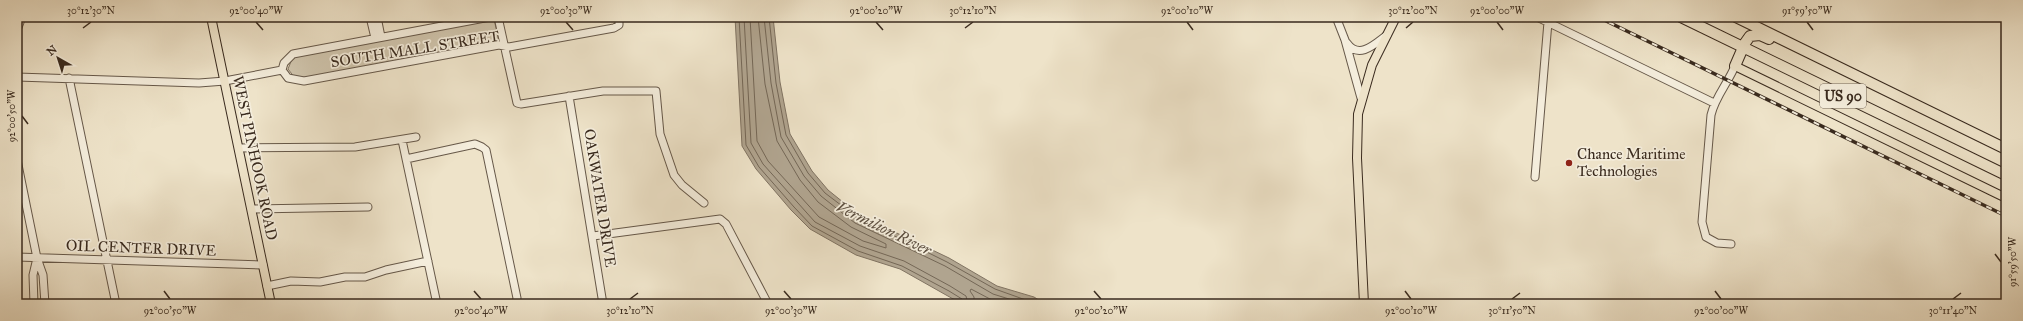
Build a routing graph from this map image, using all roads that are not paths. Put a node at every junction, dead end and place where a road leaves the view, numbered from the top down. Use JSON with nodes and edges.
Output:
{"nodes":[{"id":1,"x":22,"y":17,"type":"edge"},
{"id":2,"x":211,"y":17,"type":"edge"},
{"id":3,"x":370,"y":17,"type":"edge"},
{"id":4,"x":377,"y":17,"type":"edge"},
{"id":5,"x":490,"y":17,"type":"edge"},
{"id":6,"x":498,"y":17,"type":"edge"},
{"id":7,"x":619,"y":17,"type":"edge"},
{"id":8,"x":1336,"y":17,"type":"edge"},
{"id":9,"x":1396,"y":17,"type":"edge"},
{"id":10,"x":1537,"y":17,"type":"edge"},
{"id":11,"x":1681,"y":17,"type":"edge"},
{"id":12,"x":1736,"y":17,"type":"edge"},
{"id":13,"x":454,"y":20,"type":"edge"},
{"id":14,"x":1548,"y":22,"type":"junction"},
{"id":15,"x":17,"y":30,"type":"edge"},
{"id":16,"x":1387,"y":35,"type":"junction"},
{"id":17,"x":378,"y":38,"type":"junction"},
{"id":18,"x":1345,"y":40,"type":"junction"},
{"id":19,"x":1783,"y":40,"type":"junction"},
{"id":20,"x":504,"y":47,"type":"junction"},
{"id":21,"x":1743,"y":47,"type":"junction"},
{"id":22,"x":1767,"y":59,"type":"junction"},
{"id":23,"x":1735,"y":66,"type":"junction"},
{"id":24,"x":282,"y":70,"type":"junction"},
{"id":25,"x":17,"y":77,"type":"edge"},
{"id":26,"x":69,"y":78,"type":"junction"},
{"id":27,"x":225,"y":81,"type":"junction"},
{"id":28,"x":569,"y":96,"type":"junction"},
{"id":29,"x":1361,"y":98,"type":"junction"},
{"id":30,"x":1714,"y":103,"type":"junction"},
{"id":31,"x":416,"y":138,"type":"dead end"},
{"id":32,"x":402,"y":140,"type":"junction"},
{"id":33,"x":239,"y":148,"type":"junction"},
{"id":34,"x":2006,"y":149,"type":"edge"},
{"id":35,"x":406,"y":159,"type":"junction"},
{"id":36,"x":17,"y":160,"type":"edge"},
{"id":37,"x":2006,"y":175,"type":"edge"},
{"id":38,"x":1535,"y":177,"type":"dead end"},
{"id":39,"x":2006,"y":198,"type":"edge"},
{"id":40,"x":704,"y":203,"type":"dead end"},
{"id":41,"x":368,"y":207,"type":"dead end"},
{"id":42,"x":252,"y":209,"type":"junction"},
{"id":43,"x":593,"y":236,"type":"junction"},
{"id":44,"x":1731,"y":244,"type":"dead end"},
{"id":45,"x":17,"y":257,"type":"edge"},
{"id":46,"x":37,"y":258,"type":"junction"},
{"id":47,"x":107,"y":260,"type":"junction"},
{"id":48,"x":428,"y":261,"type":"junction"},
{"id":49,"x":263,"y":266,"type":"junction"},
{"id":50,"x":267,"y":286,"type":"junction"},
{"id":51,"x":768,"y":302,"type":"dead end"},
{"id":52,"x":34,"y":304,"type":"edge"},
{"id":53,"x":45,"y":304,"type":"edge"},
{"id":54,"x":116,"y":304,"type":"edge"},
{"id":55,"x":271,"y":304,"type":"edge"},
{"id":56,"x":438,"y":304,"type":"edge"},
{"id":57,"x":516,"y":304,"type":"edge"},
{"id":58,"x":603,"y":304,"type":"edge"},
{"id":59,"x":1364,"y":304,"type":"edge"}],
"edges":[{"from":1,"to":15,"type":"street"},
{"from":2,"to":27,"type":"main road","name":"WEST PINHOOK ROAD"},
{"from":3,"to":17,"type":"street"},
{"from":4,"to":17,"type":"street"},
{"from":5,"to":13,"type":"street"},
{"from":6,"to":20,"type":"street"},
{"from":7,"to":20,"type":"street","name":"SOUTH MALL STREET"},
{"from":8,"to":18,"type":"street"},
{"from":9,"to":16,"type":"main road"},
{"from":10,"to":14,"type":"street"},
{"from":11,"to":21,"type":"highway","number":"US 90"},
{"from":12,"to":19,"type":"highway","number":"US 90"},
{"from":13,"to":17,"type":"street"},
{"from":14,"to":30,"type":"street"},
{"from":14,"to":38,"type":"street"},
{"from":16,"to":18,"type":"street"},
{"from":16,"to":29,"type":"main road"},
{"from":17,"to":24,"type":"street"},
{"from":18,"to":29,"type":"street"},
{"from":19,"to":21,"type":"highway"},
{"from":19,"to":34,"type":"highway","number":"US 90"},
{"from":20,"to":24,"type":"street","name":"SOUTH MALL STREET"},
{"from":20,"to":28,"type":"street"},
{"from":21,"to":22,"type":"highway","number":"US 90"},
{"from":21,"to":23,"type":"highway"},
{"from":22,"to":23,"type":"highway"},
{"from":22,"to":37,"type":"highway","number":"US 90"},
{"from":23,"to":30,"type":"street"},
{"from":23,"to":39,"type":"main road"},
{"from":24,"to":27,"type":"street"},
{"from":25,"to":26,"type":"street"},
{"from":26,"to":27,"type":"street"},
{"from":26,"to":47,"type":"street"},
{"from":27,"to":33,"type":"main road","name":"WEST PINHOOK ROAD"},
{"from":28,"to":40,"type":"street"},
{"from":28,"to":43,"type":"street","name":"OAKWATER DRIVE"},
{"from":29,"to":59,"type":"main road"},
{"from":30,"to":44,"type":"street"},
{"from":31,"to":32,"type":"street"},
{"from":32,"to":33,"type":"street"},
{"from":32,"to":35,"type":"street"},
{"from":33,"to":42,"type":"main road","name":"WEST PINHOOK ROAD"},
{"from":35,"to":48,"type":"street"},
{"from":35,"to":57,"type":"street"},
{"from":36,"to":46,"type":"street"},
{"from":41,"to":42,"type":"street"},
{"from":42,"to":49,"type":"main road","name":"WEST PINHOOK ROAD"},
{"from":43,"to":51,"type":"street"},
{"from":43,"to":58,"type":"street","name":"OAKWATER DRIVE"},
{"from":45,"to":46,"type":"street","name":"OIL CENTER DRIVE"},
{"from":46,"to":47,"type":"street","name":"OIL CENTER DRIVE"},
{"from":46,"to":52,"type":"street"},
{"from":46,"to":53,"type":"street"},
{"from":47,"to":49,"type":"street","name":"OIL CENTER DRIVE"},
{"from":47,"to":54,"type":"street"},
{"from":48,"to":50,"type":"street"},
{"from":48,"to":56,"type":"street"},
{"from":49,"to":50,"type":"main road","name":"WEST PINHOOK ROAD"},
{"from":50,"to":55,"type":"main road","name":"WEST PINHOOK ROAD"}]}
